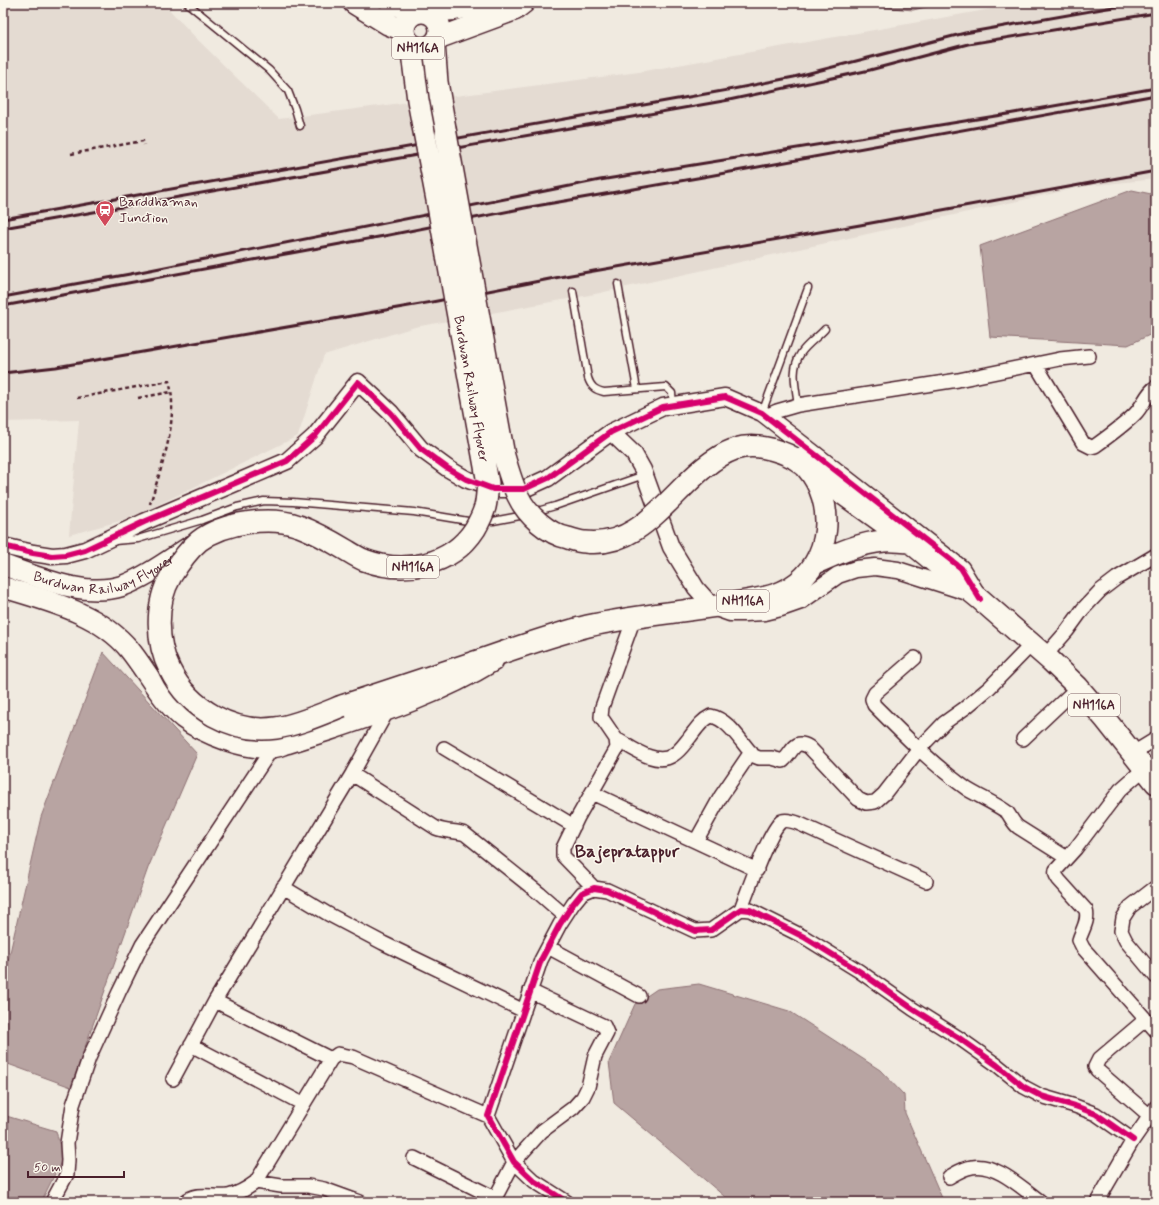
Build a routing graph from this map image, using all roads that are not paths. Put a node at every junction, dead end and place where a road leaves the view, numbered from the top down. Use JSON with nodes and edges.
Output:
{"nodes":[{"id":1,"x":187,"y":3,"type":"edge"},
{"id":2,"x":354,"y":3,"type":"edge"},
{"id":3,"x":391,"y":3,"type":"edge"},
{"id":4,"x":494,"y":3,"type":"edge"},
{"id":5,"x":524,"y":3,"type":"edge"},
{"id":6,"x":422,"y":12,"type":"junction"},
{"id":7,"x":407,"y":38,"type":"junction"},
{"id":8,"x":436,"y":41,"type":"junction"},
{"id":9,"x":300,"y":126,"type":"dead end"},
{"id":10,"x":618,"y":284,"type":"dead end"},
{"id":11,"x":808,"y":288,"type":"dead end"},
{"id":12,"x":573,"y":291,"type":"dead end"},
{"id":13,"x":825,"y":329,"type":"dead end"},
{"id":14,"x":1089,"y":356,"type":"dead end"},
{"id":15,"x":1036,"y":365,"type":"junction"},
{"id":16,"x":1156,"y":386,"type":"edge"},
{"id":17,"x":637,"y":389,"type":"junction"},
{"id":18,"x":673,"y":405,"type":"junction"},
{"id":19,"x":798,"y":405,"type":"junction"},
{"id":20,"x":764,"y":414,"type":"junction"},
{"id":21,"x":612,"y":432,"type":"junction"},
{"id":22,"x":800,"y":462,"type":"junction"},
{"id":23,"x":645,"y":474,"type":"junction"},
{"id":24,"x":200,"y":540,"type":"junction"},
{"id":25,"x":104,"y":541,"type":"junction"},
{"id":26,"x":910,"y":542,"type":"junction"},
{"id":27,"x":3,"y":546,"type":"edge"},
{"id":28,"x":1156,"y":556,"type":"edge"},
{"id":29,"x":816,"y":563,"type":"junction"},
{"id":30,"x":3,"y":565,"type":"edge"},
{"id":31,"x":3,"y":588,"type":"edge"},
{"id":32,"x":976,"y":596,"type":"junction"},
{"id":33,"x":713,"y":607,"type":"junction"},
{"id":34,"x":634,"y":618,"type":"junction"},
{"id":35,"x":511,"y":649,"type":"junction"},
{"id":36,"x":1038,"y":650,"type":"junction"},
{"id":37,"x":915,"y":658,"type":"dead end"},
{"id":38,"x":1078,"y":687,"type":"junction"},
{"id":39,"x":389,"y":708,"type":"junction"},
{"id":40,"x":616,"y":739,"type":"junction"},
{"id":41,"x":1023,"y":739,"type":"dead end"},
{"id":42,"x":1156,"y":739,"type":"edge"},
{"id":43,"x":273,"y":747,"type":"junction"},
{"id":44,"x":444,"y":748,"type":"dead end"},
{"id":45,"x":919,"y":749,"type":"junction"},
{"id":46,"x":751,"y":752,"type":"junction"},
{"id":47,"x":1145,"y":768,"type":"edge"},
{"id":48,"x":352,"y":774,"type":"junction"},
{"id":49,"x":592,"y":792,"type":"junction"},
{"id":50,"x":574,"y":826,"type":"junction"},
{"id":51,"x":696,"y":841,"type":"junction"},
{"id":52,"x":1067,"y":858,"type":"junction"},
{"id":53,"x":757,"y":870,"type":"junction"},
{"id":54,"x":926,"y":881,"type":"dead end"},
{"id":55,"x":284,"y":887,"type":"junction"},
{"id":56,"x":1156,"y":887,"type":"edge"},
{"id":57,"x":594,"y":888,"type":"junction"},
{"id":58,"x":741,"y":909,"type":"junction"},
{"id":59,"x":565,"y":916,"type":"junction"},
{"id":60,"x":548,"y":947,"type":"junction"},
{"id":61,"x":1156,"y":977,"type":"edge"},
{"id":62,"x":530,"y":991,"type":"junction"},
{"id":63,"x":639,"y":996,"type":"dead end"},
{"id":64,"x":215,"y":1001,"type":"junction"},
{"id":65,"x":524,"y":1011,"type":"junction"},
{"id":66,"x":1145,"y":1020,"type":"junction"},
{"id":67,"x":1156,"y":1031,"type":"edge"},
{"id":68,"x":191,"y":1045,"type":"junction"},
{"id":69,"x":331,"y":1059,"type":"junction"},
{"id":70,"x":172,"y":1079,"type":"dead end"},
{"id":71,"x":304,"y":1104,"type":"junction"},
{"id":72,"x":1153,"y":1112,"type":"edge"},
{"id":73,"x":488,"y":1116,"type":"junction"},
{"id":74,"x":1133,"y":1140,"type":"junction"},
{"id":75,"x":414,"y":1158,"type":"dead end"},
{"id":76,"x":514,"y":1162,"type":"junction"},
{"id":77,"x":949,"y":1177,"type":"dead end"},
{"id":78,"x":256,"y":1182,"type":"junction"},
{"id":79,"x":494,"y":1200,"type":"edge"},
{"id":80,"x":52,"y":1202,"type":"edge"},
{"id":81,"x":185,"y":1202,"type":"edge"},
{"id":82,"x":360,"y":1202,"type":"edge"},
{"id":83,"x":567,"y":1202,"type":"edge"},
{"id":84,"x":1041,"y":1202,"type":"edge"},
{"id":85,"x":1097,"y":1202,"type":"edge"}],
"edges":[{"from":1,"to":9,"type":"lane"},
{"from":2,"to":7,"type":"highway","number":"NH116A"},
{"from":3,"to":6,"type":"highway","name":"Burdwan Railway Flyover","number":"NH116A"},
{"from":4,"to":6,"type":"main road","name":"Burdwan Railway Flyover"},
{"from":5,"to":8,"type":"main road"},
{"from":6,"to":7,"type":"highway","number":"NH116A"},
{"from":6,"to":8,"type":"highway","name":"Burdwan Railway Flyover","number":"NH116A"},
{"from":7,"to":8,"type":"highway","number":"NH116A"},
{"from":7,"to":24,"type":"highway","name":"Burdwan Railway Flyover","number":"NH116A","bridge":true},
{"from":8,"to":22,"type":"highway","name":"Burdwan Railway Flyover","number":"NH116A","bridge":true},
{"from":10,"to":17,"type":"lane"},
{"from":11,"to":20,"type":"lane"},
{"from":12,"to":17,"type":"lane"},
{"from":13,"to":19,"type":"lane"},
{"from":14,"to":15,"type":"street"},
{"from":15,"to":16,"type":"street"},
{"from":15,"to":19,"type":"street"},
{"from":17,"to":18,"type":"lane"},
{"from":18,"to":20,"type":"street"},
{"from":18,"to":21,"type":"street"},
{"from":19,"to":20,"type":"street"},
{"from":20,"to":32,"type":"street"},
{"from":21,"to":23,"type":"street"},
{"from":21,"to":25,"type":"street"},
{"from":22,"to":26,"type":"highway","number":"NH116A"},
{"from":22,"to":29,"type":"highway","number":"NH116A"},
{"from":23,"to":25,"type":"lane"},
{"from":23,"to":33,"type":"street"},
{"from":24,"to":30,"type":"main road","name":"Burdwan Railway Flyover","bridge":true},
{"from":24,"to":35,"type":"highway","name":"Burdwan Railway Flyover","number":"NH116A","bridge":true},
{"from":25,"to":27,"type":"street"},
{"from":26,"to":29,"type":"highway","number":"NH116A"},
{"from":26,"to":32,"type":"highway","number":"NH116A"},
{"from":28,"to":36,"type":"street"},
{"from":29,"to":33,"type":"highway","number":"NH116A"},
{"from":31,"to":43,"type":"main road"},
{"from":32,"to":33,"type":"street"},
{"from":32,"to":36,"type":"highway","number":"NH116A"},
{"from":33,"to":34,"type":"highway","number":"NH116A"},
{"from":34,"to":35,"type":"highway","number":"NH116A"},
{"from":34,"to":40,"type":"street"},
{"from":35,"to":39,"type":"main road"},
{"from":36,"to":38,"type":"highway","number":"NH116A"},
{"from":36,"to":45,"type":"street"},
{"from":37,"to":45,"type":"street"},
{"from":38,"to":41,"type":"street"},
{"from":38,"to":47,"type":"highway","number":"NH116A"},
{"from":39,"to":43,"type":"main road"},
{"from":39,"to":48,"type":"street"},
{"from":40,"to":46,"type":"street"},
{"from":40,"to":49,"type":"street"},
{"from":42,"to":47,"type":"street"},
{"from":43,"to":80,"type":"street"},
{"from":44,"to":50,"type":"street"},
{"from":45,"to":46,"type":"street"},
{"from":45,"to":52,"type":"street"},
{"from":46,"to":51,"type":"street"},
{"from":47,"to":52,"type":"street"},
{"from":48,"to":55,"type":"street"},
{"from":48,"to":59,"type":"street"},
{"from":49,"to":50,"type":"street"},
{"from":49,"to":51,"type":"street"},
{"from":50,"to":57,"type":"street"},
{"from":51,"to":53,"type":"street"},
{"from":52,"to":66,"type":"street"},
{"from":53,"to":54,"type":"street"},
{"from":53,"to":58,"type":"street"},
{"from":55,"to":64,"type":"street"},
{"from":55,"to":65,"type":"street"},
{"from":56,"to":61,"type":"street"},
{"from":57,"to":58,"type":"street"},
{"from":57,"to":59,"type":"street"},
{"from":58,"to":74,"type":"street"},
{"from":59,"to":60,"type":"street"},
{"from":60,"to":62,"type":"street"},
{"from":60,"to":63,"type":"street"},
{"from":62,"to":65,"type":"street"},
{"from":62,"to":76,"type":"street"},
{"from":64,"to":68,"type":"street"},
{"from":64,"to":69,"type":"street"},
{"from":65,"to":73,"type":"street"},
{"from":66,"to":67,"type":"street"},
{"from":66,"to":72,"type":"street"},
{"from":68,"to":70,"type":"street"},
{"from":68,"to":71,"type":"street"},
{"from":69,"to":71,"type":"street"},
{"from":69,"to":73,"type":"street"},
{"from":71,"to":78,"type":"street"},
{"from":72,"to":74,"type":"street"},
{"from":73,"to":76,"type":"street"},
{"from":74,"to":85,"type":"street"},
{"from":75,"to":79,"type":"street"},
{"from":76,"to":79,"type":"street"},
{"from":76,"to":83,"type":"street"},
{"from":77,"to":84,"type":"street"},
{"from":78,"to":81,"type":"street"},
{"from":78,"to":82,"type":"street"}]}
